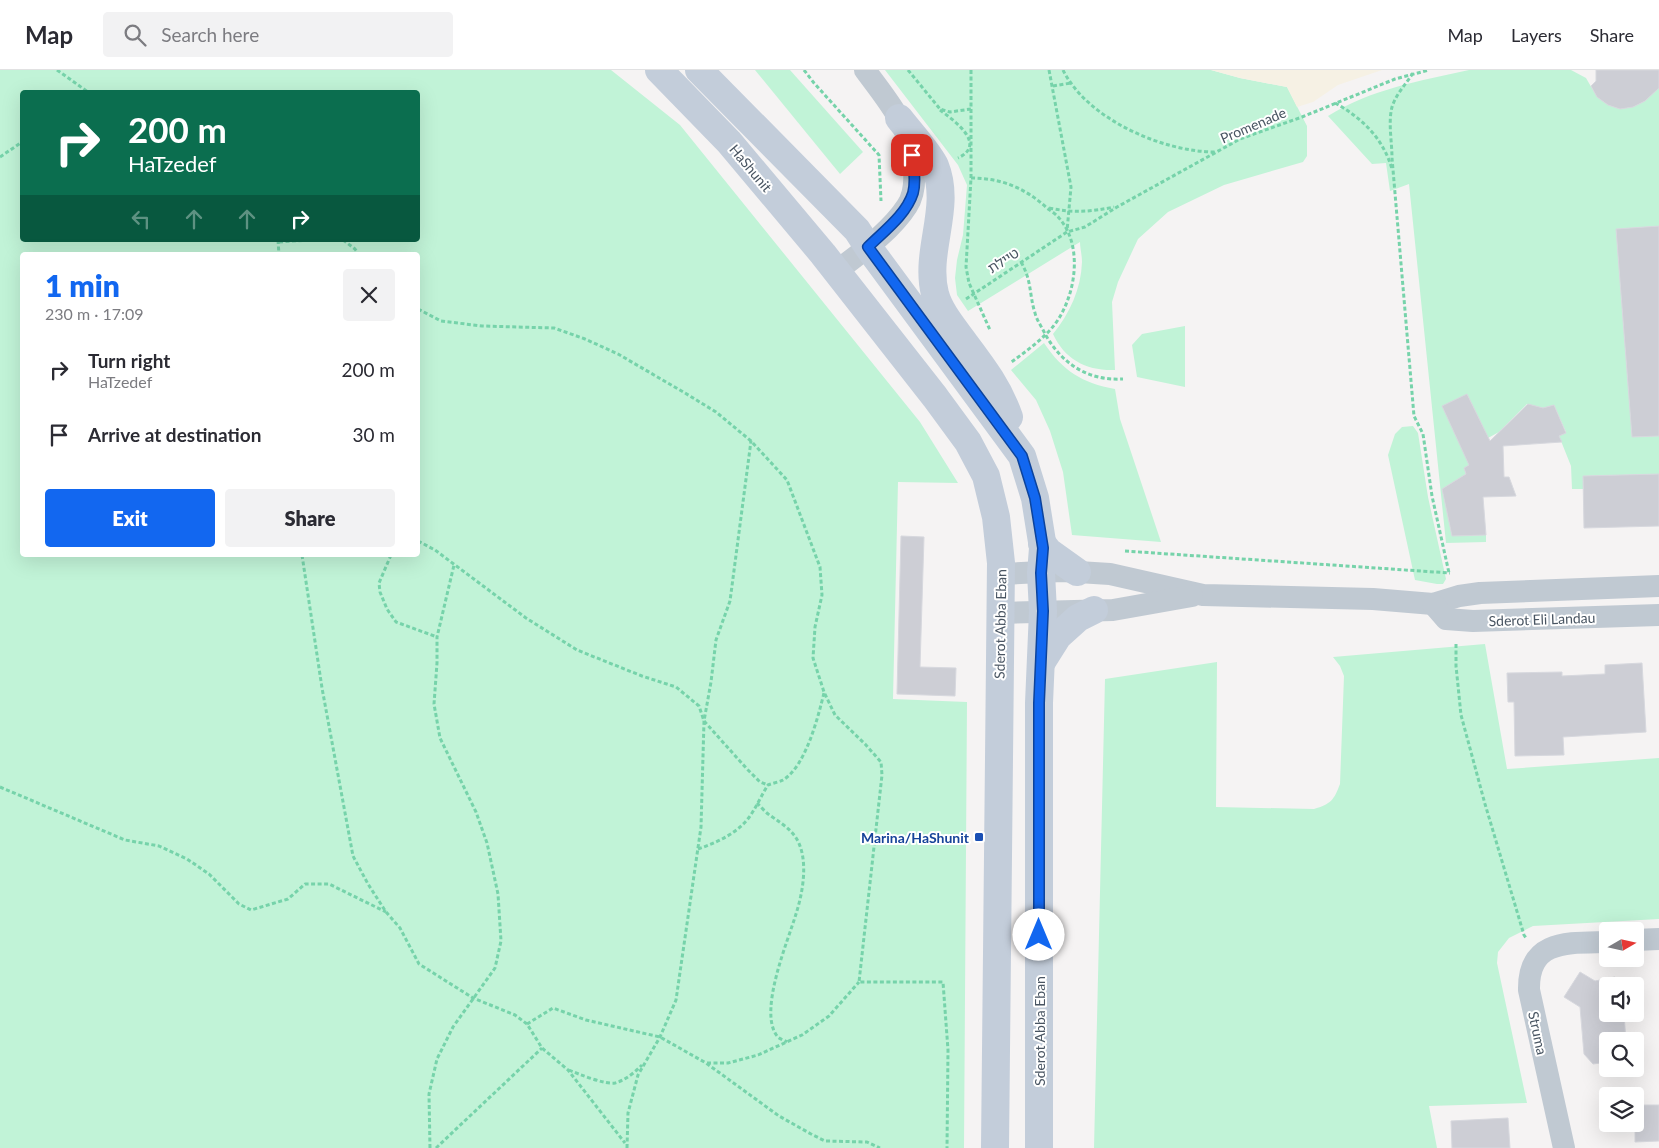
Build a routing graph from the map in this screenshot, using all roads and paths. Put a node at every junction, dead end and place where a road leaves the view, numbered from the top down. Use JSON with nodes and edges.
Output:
{"nodes":[{"id":1,"x":57,"y":70,"type":"edge"},
{"id":2,"x":659,"y":70,"type":"edge"},
{"id":3,"x":698,"y":70,"type":"edge"},
{"id":4,"x":804,"y":70,"type":"edge"},
{"id":5,"x":864,"y":70,"type":"edge"},
{"id":6,"x":908,"y":70,"type":"edge"},
{"id":7,"x":971,"y":70,"type":"edge"},
{"id":8,"x":1049,"y":70,"type":"edge"},
{"id":9,"x":1063,"y":70,"type":"edge"},
{"id":10,"x":1428,"y":70,"type":"edge"},
{"id":11,"x":1413,"y":73,"type":"junction"},
{"id":12,"x":1072,"y":83,"type":"junction"},
{"id":13,"x":1052,"y":86,"type":"junction"},
{"id":14,"x":85,"y":90,"type":"edge"},
{"id":15,"x":1335,"y":103,"type":"junction"},
{"id":16,"x":940,"y":109,"type":"junction"},
{"id":17,"x":971,"y":109,"type":"junction"},
{"id":18,"x":899,"y":118,"type":"junction"},
{"id":19,"x":20,"y":143,"type":"edge"},
{"id":20,"x":1216,"y":152,"type":"junction"},
{"id":21,"x":0,"y":157,"type":"edge"},
{"id":22,"x":954,"y":159,"type":"dead end"},
{"id":23,"x":971,"y":178,"type":"junction"},
{"id":24,"x":1394,"y":179,"type":"junction"},
{"id":25,"x":964,"y":180,"type":"dead end"},
{"id":26,"x":1117,"y":206,"type":"junction"},
{"id":27,"x":1048,"y":208,"type":"junction"},
{"id":28,"x":1068,"y":212,"type":"junction"},
{"id":29,"x":892,"y":223,"type":"junction"},
{"id":30,"x":1067,"y":232,"type":"junction"},
{"id":31,"x":345,"y":242,"type":"edge"},
{"id":32,"x":868,"y":247,"type":"junction"},
{"id":33,"x":356,"y":252,"type":"edge"},
{"id":34,"x":1021,"y":262,"type":"junction"},
{"id":35,"x":933,"y":267,"type":"junction"},
{"id":36,"x":966,"y":267,"type":"junction"},
{"id":37,"x":837,"y":271,"type":"junction"},
{"id":38,"x":974,"y":293,"type":"junction"},
{"id":39,"x":960,"y":303,"type":"dead end"},
{"id":40,"x":420,"y":309,"type":"edge"},
{"id":41,"x":991,"y":334,"type":"dead end"},
{"id":42,"x":1046,"y":334,"type":"junction"},
{"id":43,"x":1005,"y":366,"type":"dead end"},
{"id":44,"x":1123,"y":379,"type":"dead end"},
{"id":45,"x":751,"y":441,"type":"junction"},
{"id":46,"x":1022,"y":456,"type":"junction"},
{"id":47,"x":420,"y":542,"type":"edge"},
{"id":48,"x":1042,"y":543,"type":"junction"},
{"id":49,"x":1121,"y":551,"type":"dead end"},
{"id":50,"x":302,"y":557,"type":"edge"},
{"id":51,"x":390,"y":557,"type":"edge"},
{"id":52,"x":454,"y":565,"type":"junction"},
{"id":53,"x":1077,"y":572,"type":"junction"},
{"id":54,"x":1459,"y":572,"type":"dead end"},
{"id":55,"x":1041,"y":573,"type":"junction"},
{"id":56,"x":1449,"y":573,"type":"junction"},
{"id":57,"x":1001,"y":574,"type":"junction"},
{"id":58,"x":1659,"y":586,"type":"edge"},
{"id":59,"x":1203,"y":595,"type":"junction"},
{"id":60,"x":1433,"y":604,"type":"junction"},
{"id":61,"x":1094,"y":610,"type":"junction"},
{"id":62,"x":1043,"y":611,"type":"junction"},
{"id":63,"x":1000,"y":613,"type":"junction"},
{"id":64,"x":1659,"y":615,"type":"edge"},
{"id":65,"x":437,"y":637,"type":"junction"},
{"id":66,"x":1457,"y":639,"type":"dead end"},
{"id":67,"x":1041,"y":663,"type":"junction"},
{"id":68,"x":824,"y":692,"type":"junction"},
{"id":69,"x":704,"y":721,"type":"junction"},
{"id":70,"x":768,"y":785,"type":"junction"},
{"id":71,"x":0,"y":787,"type":"edge"},
{"id":72,"x":757,"y":803,"type":"junction"},
{"id":73,"x":698,"y":849,"type":"junction"},
{"id":74,"x":386,"y":912,"type":"junction"},
{"id":75,"x":1659,"y":939,"type":"edge"},
{"id":76,"x":1644,"y":940,"type":"edge"},
{"id":77,"x":1599,"y":942,"type":"edge"},
{"id":78,"x":1540,"y":954,"type":"junction"},
{"id":79,"x":859,"y":982,"type":"junction"},
{"id":80,"x":473,"y":998,"type":"junction"},
{"id":81,"x":527,"y":1024,"type":"junction"},
{"id":82,"x":660,"y":1037,"type":"junction"},
{"id":83,"x":787,"y":1042,"type":"junction"},
{"id":84,"x":542,"y":1048,"type":"junction"},
{"id":85,"x":646,"y":1062,"type":"junction"},
{"id":86,"x":706,"y":1063,"type":"junction"},
{"id":87,"x":568,"y":1070,"type":"junction"},
{"id":88,"x":626,"y":1146,"type":"edge"},
{"id":89,"x":430,"y":1148,"type":"edge"},
{"id":90,"x":436,"y":1148,"type":"edge"},
{"id":91,"x":880,"y":1148,"type":"edge"},
{"id":92,"x":947,"y":1148,"type":"edge"},
{"id":93,"x":995,"y":1148,"type":"edge"},
{"id":94,"x":1039,"y":1148,"type":"edge"},
{"id":95,"x":1564,"y":1148,"type":"edge"}],
"edges":[{"from":1,"to":14,"type":"path"},
{"from":2,"to":37,"type":"street","name":"HaShunit"},
{"from":3,"to":32,"type":"street"},
{"from":4,"to":29,"type":"path"},
{"from":5,"to":18,"type":"street"},
{"from":6,"to":16,"type":"path"},
{"from":7,"to":17,"type":"path"},
{"from":8,"to":13,"type":"path"},
{"from":9,"to":12,"type":"path"},
{"from":10,"to":11,"type":"path","name":"Promenade"},
{"from":11,"to":15,"type":"path","name":"Promenade"},
{"from":11,"to":24,"type":"path"},
{"from":12,"to":13,"type":"path"},
{"from":12,"to":20,"type":"path"},
{"from":13,"to":28,"type":"path"},
{"from":15,"to":20,"type":"path","name":"Promenade"},
{"from":15,"to":24,"type":"path"},
{"from":16,"to":17,"type":"path"},
{"from":16,"to":22,"type":"path"},
{"from":17,"to":23,"type":"path"},
{"from":18,"to":29,"type":"street"},
{"from":18,"to":35,"type":"street"},
{"from":19,"to":21,"type":"path"},
{"from":20,"to":26,"type":"path","name":"Promenade"},
{"from":23,"to":25,"type":"path"},
{"from":23,"to":27,"type":"path"},
{"from":23,"to":36,"type":"path"},
{"from":24,"to":56,"type":"path"},
{"from":26,"to":28,"type":"path"},
{"from":26,"to":30,"type":"path","name":"Promenade"},
{"from":27,"to":28,"type":"path"},
{"from":27,"to":30,"type":"path"},
{"from":28,"to":30,"type":"path"},
{"from":29,"to":32,"type":"street"},
{"from":30,"to":34,"type":"path","name":"טיילת"},
{"from":30,"to":42,"type":"path"},
{"from":31,"to":33,"type":"path"},
{"from":32,"to":37,"type":"street"},
{"from":32,"to":46,"type":"street","name":"Sderot Abba Eban"},
{"from":34,"to":38,"type":"path","name":"טיילת"},
{"from":34,"to":42,"type":"path"},
{"from":35,"to":36,"type":"path"},
{"from":35,"to":46,"type":"street"},
{"from":36,"to":38,"type":"path"},
{"from":37,"to":57,"type":"street","name":"Sderot Abba Eban"},
{"from":38,"to":39,"type":"path","name":"טיילת"},
{"from":38,"to":41,"type":"path"},
{"from":40,"to":45,"type":"path"},
{"from":42,"to":43,"type":"path"},
{"from":42,"to":44,"type":"path"},
{"from":45,"to":68,"type":"path"},
{"from":45,"to":69,"type":"path"},
{"from":46,"to":48,"type":"street","name":"Sderot Abba Eban"},
{"from":47,"to":52,"type":"path"},
{"from":48,"to":53,"type":"street"},
{"from":48,"to":55,"type":"street","name":"Sderot Abba Eban"},
{"from":49,"to":56,"type":"path"},
{"from":50,"to":74,"type":"path"},
{"from":51,"to":65,"type":"path"},
{"from":52,"to":65,"type":"path"},
{"from":52,"to":69,"type":"path"},
{"from":53,"to":55,"type":"street","name":"Sderot Eli Landau"},
{"from":53,"to":59,"type":"street","name":"Sderot Eli Landau"},
{"from":54,"to":56,"type":"path"},
{"from":55,"to":57,"type":"street","name":"Sderot Eli Landau"},
{"from":55,"to":62,"type":"street","name":"Sderot Abba Eban"},
{"from":57,"to":63,"type":"street","name":"Sderot Abba Eban"},
{"from":58,"to":60,"type":"street","name":"Sderot Eli Landau"},
{"from":59,"to":60,"type":"street","name":"Sderot Eli Landau"},
{"from":59,"to":61,"type":"street","name":"Sderot Eli Landau"},
{"from":60,"to":64,"type":"street","name":"Sderot Eli Landau"},
{"from":61,"to":62,"type":"street","name":"Sderot Eli Landau"},
{"from":61,"to":67,"type":"street"},
{"from":62,"to":63,"type":"street","name":"Sderot Eli Landau"},
{"from":62,"to":67,"type":"street","name":"Sderot Abba Eban"},
{"from":63,"to":93,"type":"street","name":"Sderot Abba Eban"},
{"from":65,"to":80,"type":"path"},
{"from":66,"to":78,"type":"path"},
{"from":67,"to":94,"type":"street","name":"Sderot Abba Eban"},
{"from":68,"to":70,"type":"path"},
{"from":68,"to":79,"type":"path"},
{"from":69,"to":70,"type":"path"},
{"from":69,"to":73,"type":"path"},
{"from":70,"to":72,"type":"path"},
{"from":71,"to":74,"type":"path"},
{"from":72,"to":73,"type":"path"},
{"from":72,"to":83,"type":"path"},
{"from":73,"to":82,"type":"path"},
{"from":74,"to":80,"type":"path"},
{"from":75,"to":76,"type":"street"},
{"from":77,"to":78,"type":"street"},
{"from":78,"to":95,"type":"street","name":"Struma"},
{"from":79,"to":83,"type":"path"},
{"from":79,"to":92,"type":"path"},
{"from":80,"to":81,"type":"path"},
{"from":80,"to":89,"type":"path"},
{"from":81,"to":82,"type":"path"},
{"from":81,"to":84,"type":"path"},
{"from":82,"to":85,"type":"path"},
{"from":82,"to":86,"type":"path"},
{"from":83,"to":86,"type":"path"},
{"from":84,"to":87,"type":"path"},
{"from":84,"to":90,"type":"path"},
{"from":85,"to":87,"type":"path"},
{"from":85,"to":88,"type":"path"},
{"from":86,"to":91,"type":"path"},
{"from":87,"to":88,"type":"path"}]}
